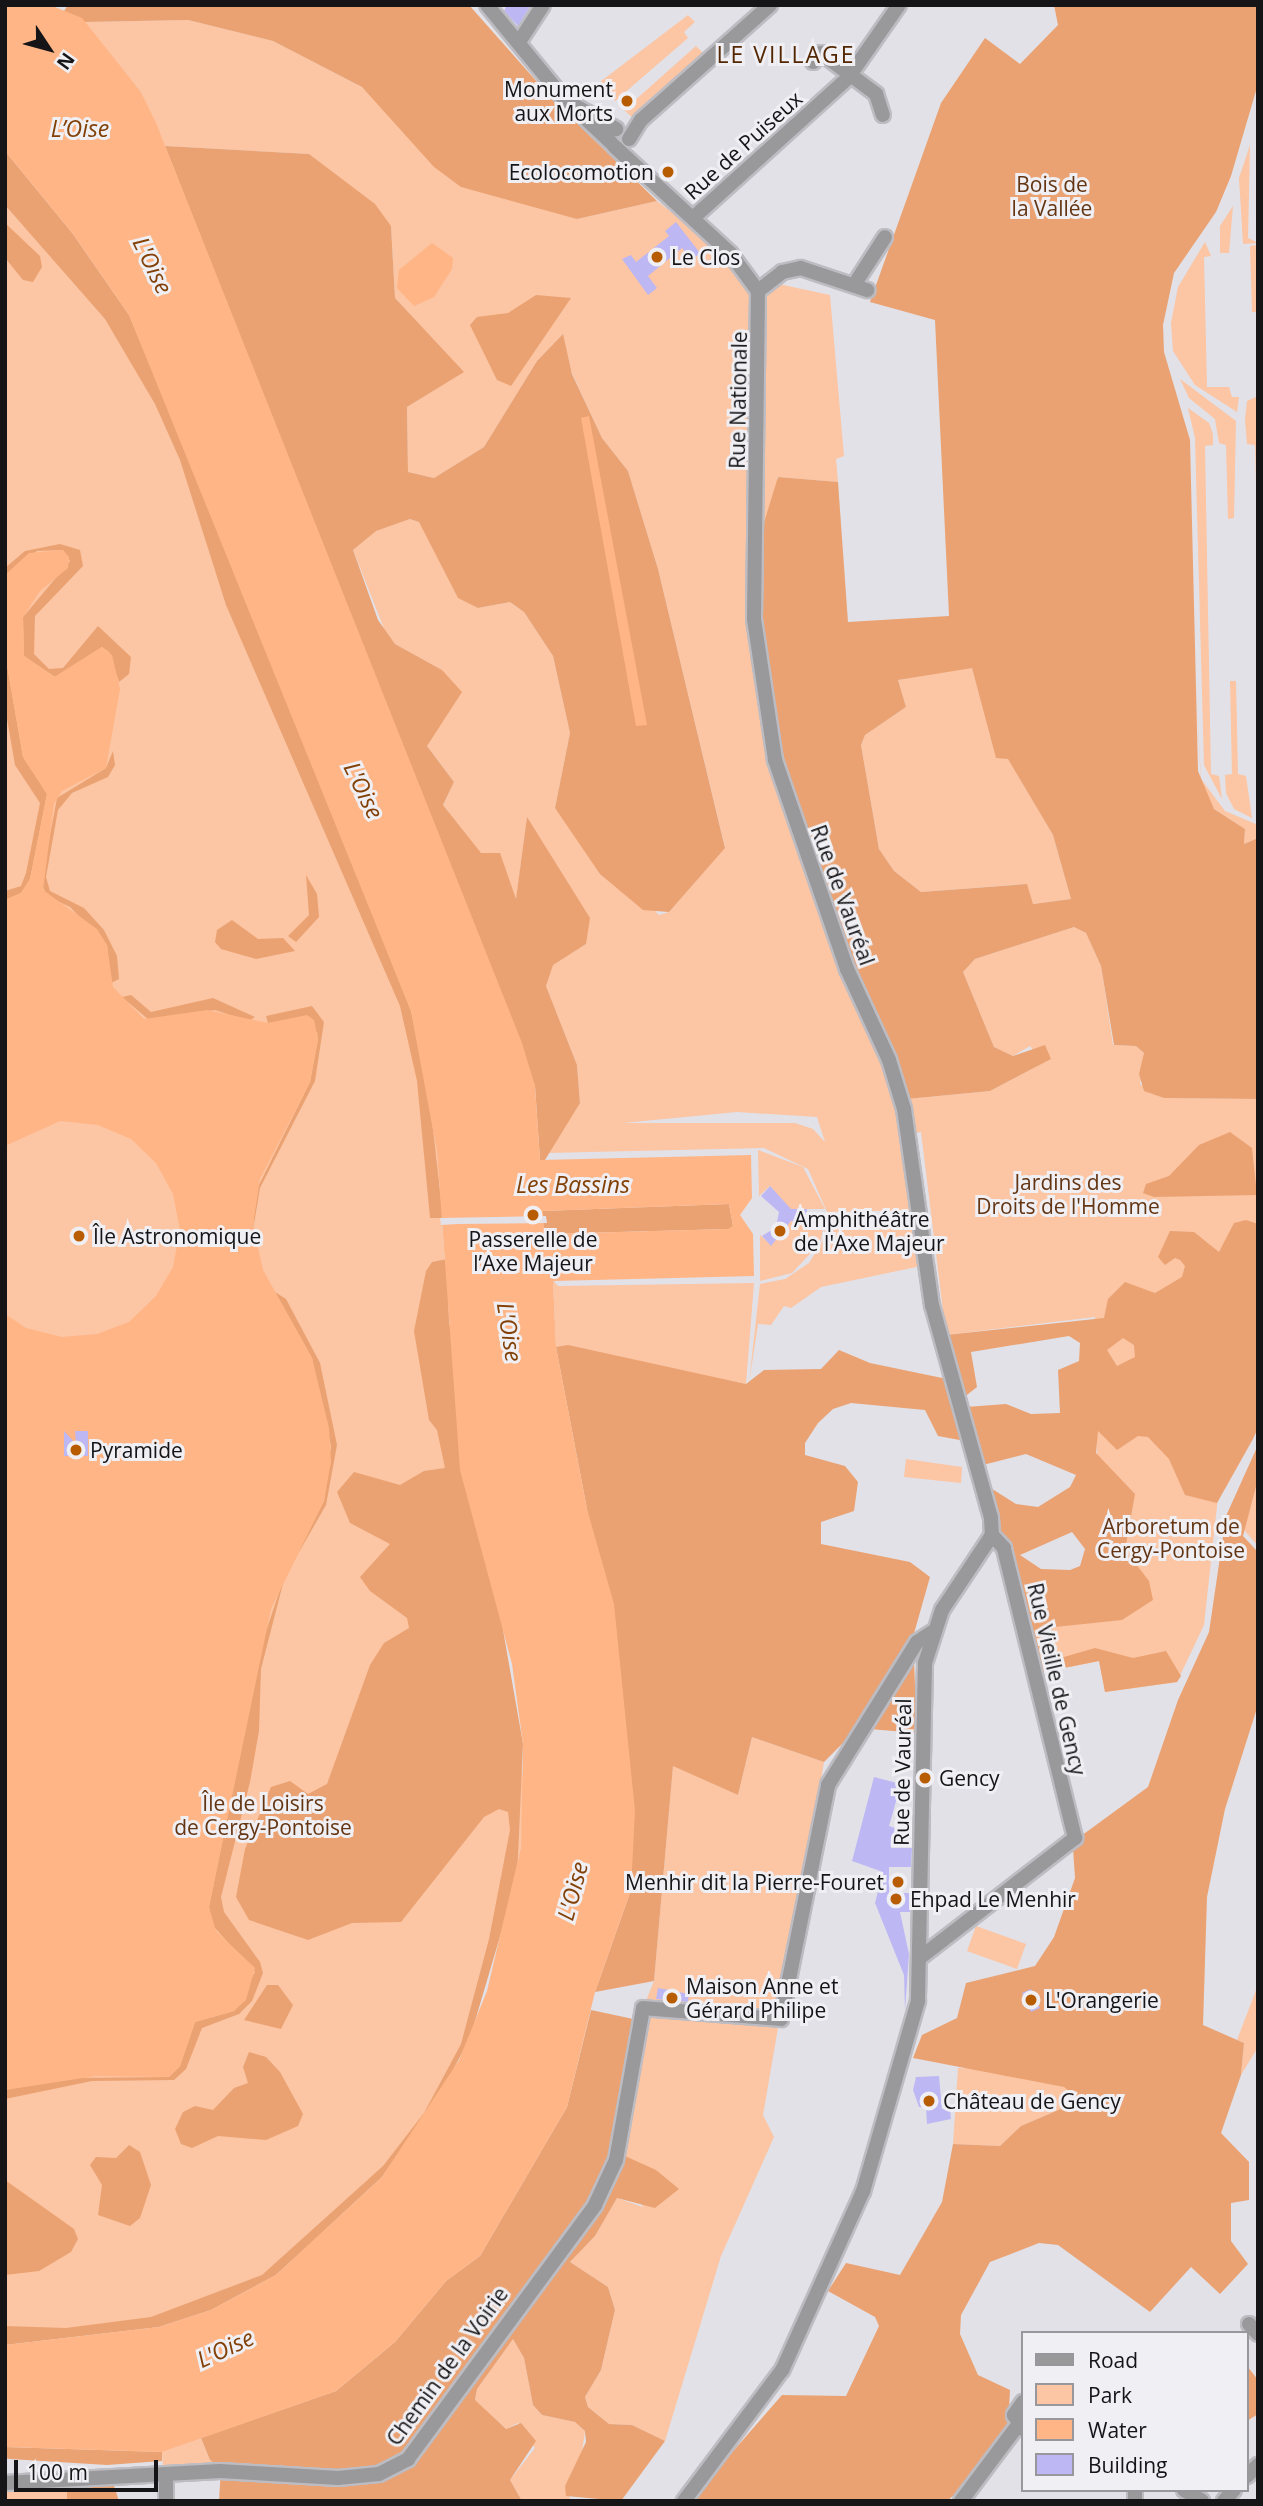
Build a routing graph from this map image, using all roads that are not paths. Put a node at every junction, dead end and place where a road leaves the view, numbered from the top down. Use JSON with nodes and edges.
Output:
{"nodes":[{"id":1,"x":488,"y":5,"type":"edge"},
{"id":2,"x":543,"y":5,"type":"edge"},
{"id":3,"x":770,"y":5,"type":"edge"},
{"id":4,"x":899,"y":5,"type":"edge"},
{"id":5,"x":519,"y":42,"type":"junction"},
{"id":6,"x":813,"y":62,"type":"dead end"},
{"id":7,"x":848,"y":78,"type":"junction"},
{"id":8,"x":883,"y":116,"type":"dead end"},
{"id":9,"x":619,"y":138,"type":"junction"},
{"id":10,"x":693,"y":218,"type":"junction"},
{"id":11,"x":885,"y":237,"type":"dead end"},
{"id":12,"x":758,"y":291,"type":"junction"},
{"id":13,"x":765,"y":689,"type":"joint"},
{"id":14,"x":992,"y":1535,"type":"junction"},
{"id":15,"x":931,"y":1633,"type":"junction"},
{"id":16,"x":921,"y":1957,"type":"junction"},
{"id":17,"x":1021,"y":2404,"type":"edge"},
{"id":18,"x":1021,"y":2427,"type":"edge"},
{"id":19,"x":166,"y":2477,"type":"junction"},
{"id":20,"x":5,"y":2483,"type":"edge"},
{"id":21,"x":166,"y":2501,"type":"edge"},
{"id":22,"x":684,"y":2501,"type":"edge"},
{"id":23,"x":961,"y":2501,"type":"edge"}],
"edges":[{"from":1,"to":5,"type":"street"},
{"from":2,"to":5,"type":"street"},
{"from":3,"to":9,"type":"street"},
{"from":4,"to":7,"type":"street","name":"Rue de Puiseux"},
{"from":5,"to":9,"type":"street"},
{"from":6,"to":7,"type":"street"},
{"from":7,"to":8,"type":"street"},
{"from":7,"to":10,"type":"street","name":"Rue de Puiseux"},
{"from":9,"to":10,"type":"street"},
{"from":10,"to":12,"type":"street"},
{"from":11,"to":12,"type":"street"},
{"from":12,"to":13,"type":"street","name":"Rue Nationale"},
{"from":13,"to":14,"type":"street","name":"Rue de Vauréal"},
{"from":14,"to":15,"type":"street","name":"Rue de Vauréal"},
{"from":14,"to":16,"type":"street","name":"Rue Vieille de Gency"},
{"from":15,"to":16,"type":"street","name":"Rue de Vauréal"},
{"from":15,"to":19,"type":"street","name":"Chemin de la Voirie"},
{"from":16,"to":22,"type":"street","name":"Rue de Vauréal"},
{"from":17,"to":18,"type":"street"},
{"from":18,"to":23,"type":"street"},
{"from":19,"to":20,"type":"street","name":"Chemin de la Voirie"},
{"from":19,"to":21,"type":"street"}]}
